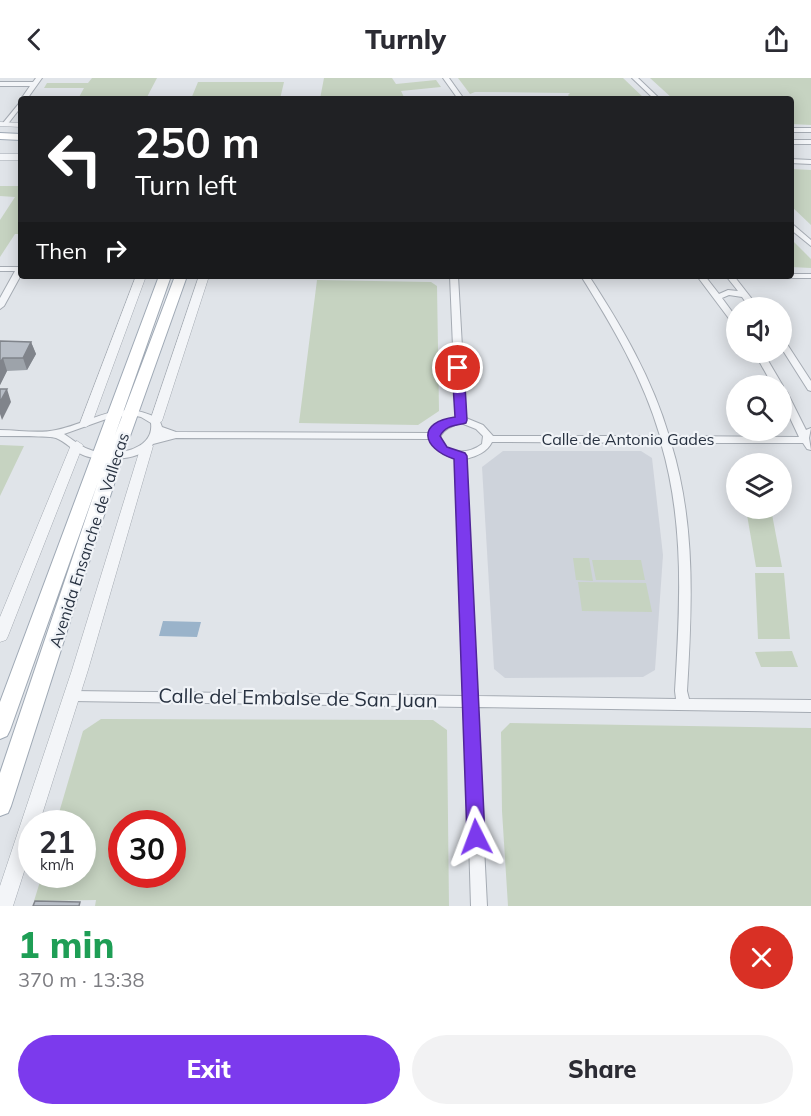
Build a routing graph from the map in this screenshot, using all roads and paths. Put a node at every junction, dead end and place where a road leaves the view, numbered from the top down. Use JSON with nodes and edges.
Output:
{"nodes":[{"id":1,"x":446,"y":78,"type":"edge"},
{"id":2,"x":635,"y":78,"type":"edge"},
{"id":3,"x":37,"y":81,"type":"edge"},
{"id":4,"x":0,"y":84,"type":"edge"},
{"id":5,"x":26,"y":96,"type":"edge"},
{"id":6,"x":459,"y":96,"type":"edge"},
{"id":7,"x":654,"y":96,"type":"edge"},
{"id":8,"x":18,"y":106,"type":"edge"},
{"id":9,"x":2,"y":124,"type":"edge"},
{"id":10,"x":18,"y":124,"type":"edge"},
{"id":11,"x":794,"y":130,"type":"edge"},
{"id":12,"x":811,"y":130,"type":"edge"},
{"id":13,"x":0,"y":136,"type":"edge"},
{"id":14,"x":18,"y":137,"type":"edge"},
{"id":15,"x":794,"y":142,"type":"edge"},
{"id":16,"x":811,"y":142,"type":"edge"},
{"id":17,"x":0,"y":144,"type":"edge"},
{"id":18,"x":18,"y":144,"type":"edge"},
{"id":19,"x":794,"y":149,"type":"edge"},
{"id":20,"x":811,"y":149,"type":"edge"},
{"id":21,"x":0,"y":157,"type":"edge"},
{"id":22,"x":18,"y":157,"type":"edge"},
{"id":23,"x":794,"y":161,"type":"edge"},
{"id":24,"x":811,"y":162,"type":"edge"},
{"id":25,"x":794,"y":228,"type":"edge"},
{"id":26,"x":811,"y":243,"type":"edge"},
{"id":27,"x":0,"y":269,"type":"edge"},
{"id":28,"x":18,"y":269,"type":"edge"},
{"id":29,"x":18,"y":274,"type":"edge"},
{"id":30,"x":794,"y":276,"type":"edge"},
{"id":31,"x":811,"y":276,"type":"edge"},
{"id":32,"x":140,"y":279,"type":"edge"},
{"id":33,"x":164,"y":279,"type":"edge"},
{"id":34,"x":180,"y":279,"type":"edge"},
{"id":35,"x":203,"y":279,"type":"edge"},
{"id":36,"x":454,"y":279,"type":"edge"},
{"id":37,"x":587,"y":279,"type":"edge"},
{"id":38,"x":704,"y":279,"type":"edge"},
{"id":39,"x":732,"y":279,"type":"edge"},
{"id":40,"x":745,"y":295,"type":"joint"},
{"id":41,"x":719,"y":297,"type":"junction"},
{"id":42,"x":0,"y":306,"type":"edge"},
{"id":43,"x":726,"y":307,"type":"edge"},
{"id":44,"x":792,"y":359,"type":"edge"},
{"id":45,"x":811,"y":388,"type":"edge"},
{"id":46,"x":792,"y":411,"type":"edge"},
{"id":47,"x":132,"y":413,"type":"junction"},
{"id":48,"x":113,"y":414,"type":"junction"},
{"id":49,"x":461,"y":420,"type":"junction"},
{"id":50,"x":86,"y":423,"type":"junction"},
{"id":51,"x":156,"y":425,"type":"junction"},
{"id":52,"x":0,"y":433,"type":"edge"},
{"id":53,"x":56,"y":434,"type":"junction"},
{"id":54,"x":176,"y":435,"type":"junction"},
{"id":55,"x":434,"y":436,"type":"junction"},
{"id":56,"x":488,"y":438,"type":"junction"},
{"id":57,"x":667,"y":439,"type":"junction"},
{"id":58,"x":808,"y":442,"type":"edge"},
{"id":59,"x":150,"y":444,"type":"junction"},
{"id":60,"x":78,"y":445,"type":"junction"},
{"id":61,"x":106,"y":456,"type":"junction"},
{"id":62,"x":461,"y":456,"type":"junction"},
{"id":63,"x":0,"y":636,"type":"edge"},
{"id":64,"x":72,"y":696,"type":"junction"},
{"id":65,"x":470,"y":700,"type":"junction"},
{"id":66,"x":684,"y":704,"type":"junction"},
{"id":67,"x":811,"y":706,"type":"edge"},
{"id":68,"x":0,"y":730,"type":"edge"},
{"id":69,"x":0,"y":806,"type":"edge"},
{"id":70,"x":3,"y":906,"type":"edge"},
{"id":71,"x":479,"y":906,"type":"edge"}],
"edges":[{"from":1,"to":6,"type":"street"},
{"from":2,"to":7,"type":"street"},
{"from":3,"to":4,"type":"street"},
{"from":3,"to":5,"type":"street"},
{"from":8,"to":9,"type":"street"},
{"from":9,"to":10,"type":"street"},
{"from":11,"to":12,"type":"street"},
{"from":13,"to":14,"type":"main road"},
{"from":15,"to":16,"type":"street"},
{"from":17,"to":18,"type":"main road"},
{"from":19,"to":20,"type":"street"},
{"from":21,"to":22,"type":"street"},
{"from":23,"to":24,"type":"street"},
{"from":25,"to":26,"type":"street"},
{"from":27,"to":28,"type":"street"},
{"from":29,"to":42,"type":"street"},
{"from":30,"to":31,"type":"street"},
{"from":32,"to":50,"type":"street"},
{"from":33,"to":48,"type":"main road","name":"Avenida Ensanche de Vallecas"},
{"from":34,"to":47,"type":"main road","name":"Avenida Ensanche de Vallecas"},
{"from":35,"to":51,"type":"street","name":"Avenida Ensanche de Vallecas"},
{"from":36,"to":49,"type":"street"},
{"from":37,"to":57,"type":"street"},
{"from":38,"to":41,"type":"street"},
{"from":39,"to":40,"type":"street"},
{"from":40,"to":41,"type":"street"},
{"from":41,"to":43,"type":"street"},
{"from":44,"to":45,"type":"street"},
{"from":46,"to":58,"type":"street"},
{"from":47,"to":48,"type":"street"},
{"from":47,"to":51,"type":"street"},
{"from":47,"to":61,"type":"main road","name":"Avenida Ensanche de Vallecas"},
{"from":48,"to":50,"type":"street"},
{"from":48,"to":61,"type":"main road","name":"Avenida Ensanche de Vallecas"},
{"from":49,"to":55,"type":"street"},
{"from":49,"to":56,"type":"street"},
{"from":50,"to":53,"type":"street"},
{"from":50,"to":60,"type":"street"},
{"from":51,"to":54,"type":"street"},
{"from":51,"to":59,"type":"street","name":"Avenida Ensanche de Vallecas"},
{"from":52,"to":53,"type":"street"},
{"from":53,"to":60,"type":"street"},
{"from":54,"to":55,"type":"street"},
{"from":54,"to":59,"type":"street"},
{"from":55,"to":62,"type":"street"},
{"from":56,"to":57,"type":"street","name":"Calle de Antonio Gades"},
{"from":56,"to":62,"type":"street"},
{"from":57,"to":58,"type":"street","name":"Calle de Antonio Gades"},
{"from":57,"to":66,"type":"street"},
{"from":59,"to":61,"type":"street"},
{"from":59,"to":64,"type":"street","name":"Avenida Ensanche de Vallecas"},
{"from":60,"to":61,"type":"street"},
{"from":60,"to":63,"type":"street"},
{"from":61,"to":68,"type":"main road","name":"Avenida Ensanche de Vallecas"},
{"from":61,"to":69,"type":"main road","name":"Avenida Ensanche de Vallecas"},
{"from":62,"to":65,"type":"street"},
{"from":64,"to":65,"type":"street","name":"Calle del Embalse de San Juan"},
{"from":64,"to":70,"type":"street","name":"Avenida Ensanche de Vallecas"},
{"from":65,"to":66,"type":"street","name":"Calle del Embalse de San Juan"},
{"from":65,"to":71,"type":"street"},
{"from":66,"to":67,"type":"street","name":"Calle del Embalse de San Juan"}]}
